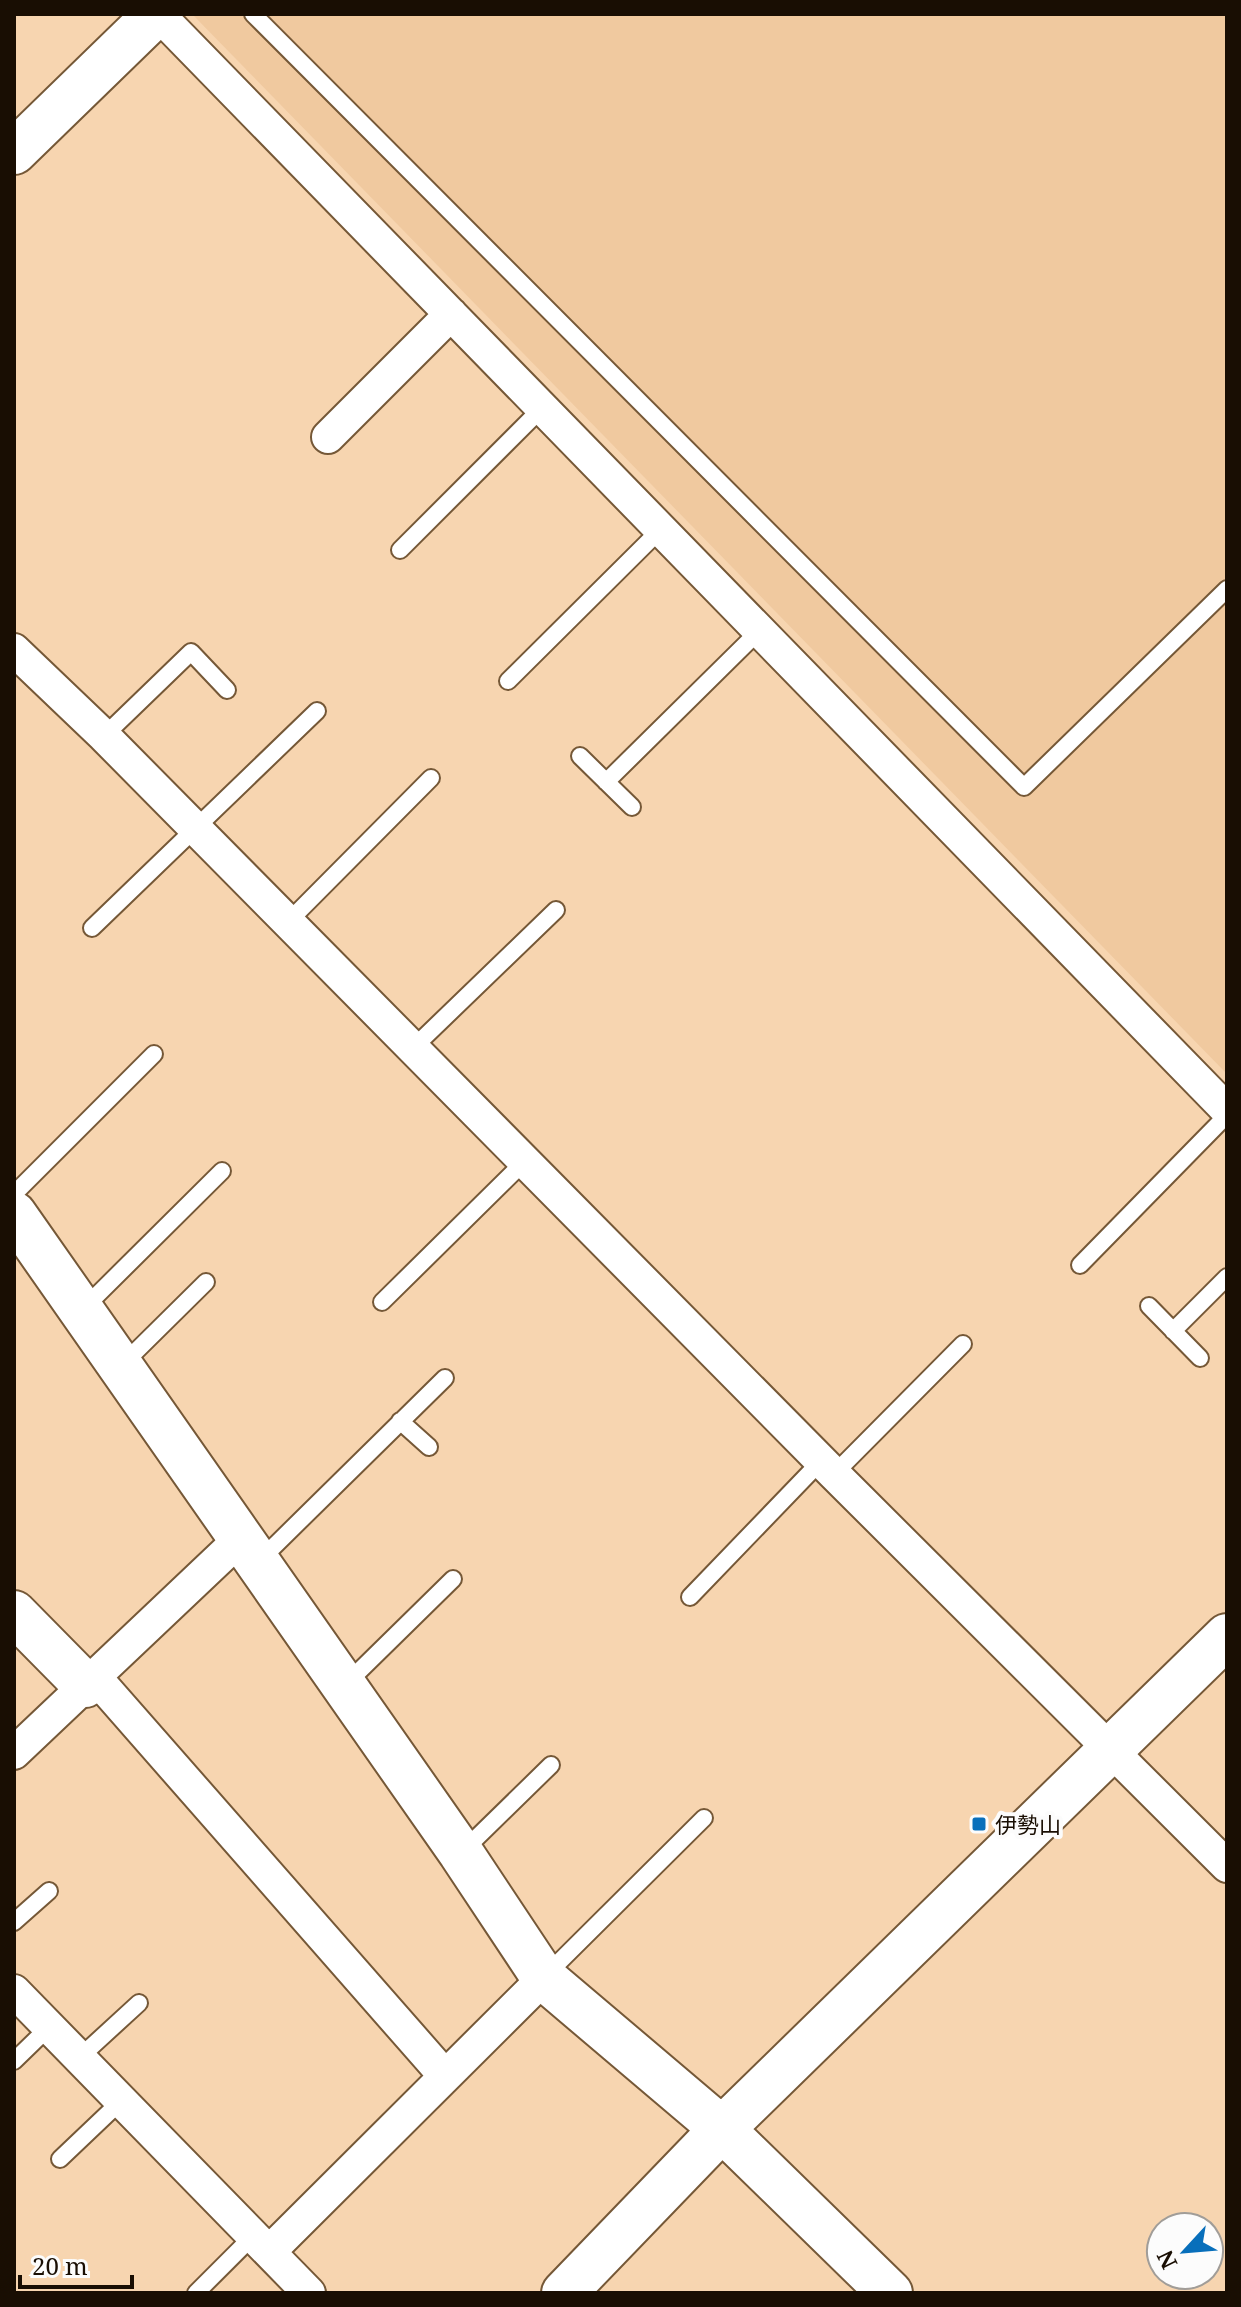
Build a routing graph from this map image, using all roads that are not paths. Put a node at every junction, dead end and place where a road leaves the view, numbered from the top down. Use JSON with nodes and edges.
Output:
{"nodes":[{"id":1,"x":157,"y":14,"type":"edge"},
{"id":2,"x":253,"y":14,"type":"edge"},
{"id":3,"x":14,"y":152,"type":"edge"},
{"id":4,"x":451,"y":314,"type":"junction"},
{"id":5,"x":542,"y":408,"type":"junction"},
{"id":6,"x":328,"y":437,"type":"dead end"},
{"id":7,"x":661,"y":529,"type":"junction"},
{"id":8,"x":400,"y":550,"type":"dead end"},
{"id":9,"x":1227,"y":589,"type":"edge"},
{"id":10,"x":759,"y":631,"type":"junction"},
{"id":11,"x":14,"y":650,"type":"edge"},
{"id":12,"x":508,"y":681,"type":"dead end"},
{"id":13,"x":227,"y":690,"type":"dead end"},
{"id":14,"x":317,"y":711,"type":"dead end"},
{"id":15,"x":104,"y":736,"type":"junction"},
{"id":16,"x":580,"y":756,"type":"dead end"},
{"id":17,"x":431,"y":778,"type":"dead end"},
{"id":18,"x":606,"y":782,"type":"junction"},
{"id":19,"x":632,"y":807,"type":"dead end"},
{"id":20,"x":196,"y":829,"type":"junction"},
{"id":21,"x":556,"y":910,"type":"dead end"},
{"id":22,"x":288,"y":922,"type":"junction"},
{"id":23,"x":92,"y":928,"type":"dead end"},
{"id":24,"x":412,"y":1049,"type":"junction"},
{"id":25,"x":154,"y":1054,"type":"dead end"},
{"id":26,"x":1227,"y":1112,"type":"edge"},
{"id":27,"x":525,"y":1161,"type":"junction"},
{"id":28,"x":222,"y":1171,"type":"dead end"},
{"id":29,"x":14,"y":1194,"type":"edge"},
{"id":30,"x":14,"y":1214,"type":"edge"},
{"id":31,"x":1080,"y":1265,"type":"dead end"},
{"id":32,"x":1227,"y":1277,"type":"edge"},
{"id":33,"x":206,"y":1282,"type":"dead end"},
{"id":34,"x":382,"y":1302,"type":"dead end"},
{"id":35,"x":1149,"y":1306,"type":"dead end"},
{"id":36,"x":81,"y":1311,"type":"junction"},
{"id":37,"x":1173,"y":1331,"type":"junction"},
{"id":38,"x":963,"y":1344,"type":"dead end"},
{"id":39,"x":1200,"y":1358,"type":"dead end"},
{"id":40,"x":120,"y":1366,"type":"junction"},
{"id":41,"x":445,"y":1378,"type":"dead end"},
{"id":42,"x":400,"y":1421,"type":"junction"},
{"id":43,"x":429,"y":1447,"type":"dead end"},
{"id":44,"x":828,"y":1467,"type":"junction"},
{"id":45,"x":249,"y":1550,"type":"junction"},
{"id":46,"x":453,"y":1579,"type":"dead end"},
{"id":47,"x":690,"y":1597,"type":"dead end"},
{"id":48,"x":14,"y":1613,"type":"edge"},
{"id":49,"x":1227,"y":1636,"type":"edge"},
{"id":50,"x":90,"y":1681,"type":"junction"},
{"id":51,"x":344,"y":1686,"type":"junction"},
{"id":52,"x":1112,"y":1750,"type":"junction"},
{"id":53,"x":14,"y":1753,"type":"edge"},
{"id":54,"x":551,"y":1765,"type":"dead end"},
{"id":55,"x":704,"y":1818,"type":"dead end"},
{"id":56,"x":461,"y":1853,"type":"junction"},
{"id":57,"x":1227,"y":1866,"type":"edge"},
{"id":58,"x":49,"y":1891,"type":"dead end"},
{"id":59,"x":14,"y":1922,"type":"edge"},
{"id":60,"x":544,"y":1978,"type":"junction"},
{"id":61,"x":14,"y":1991,"type":"edge"},
{"id":62,"x":139,"y":2003,"type":"dead end"},
{"id":63,"x":49,"y":2027,"type":"junction"},
{"id":64,"x":79,"y":2058,"type":"junction"},
{"id":65,"x":14,"y":2061,"type":"edge"},
{"id":66,"x":445,"y":2076,"type":"junction"},
{"id":67,"x":121,"y":2101,"type":"junction"},
{"id":68,"x":722,"y":2129,"type":"junction"},
{"id":69,"x":60,"y":2159,"type":"dead end"},
{"id":70,"x":261,"y":2244,"type":"junction"},
{"id":71,"x":196,"y":2293,"type":"edge"},
{"id":72,"x":309,"y":2293,"type":"edge"},
{"id":73,"x":564,"y":2293,"type":"edge"},
{"id":74,"x":890,"y":2293,"type":"edge"}],
"edges":[{"from":1,"to":3,"type":"street"},
{"from":1,"to":4,"type":"street"},
{"from":2,"to":9,"type":"lane"},
{"from":4,"to":5,"type":"street"},
{"from":4,"to":6,"type":"street"},
{"from":5,"to":7,"type":"street"},
{"from":5,"to":8,"type":"lane"},
{"from":7,"to":10,"type":"street"},
{"from":7,"to":12,"type":"lane"},
{"from":10,"to":18,"type":"lane"},
{"from":10,"to":26,"type":"street"},
{"from":11,"to":15,"type":"street"},
{"from":13,"to":15,"type":"lane"},
{"from":14,"to":20,"type":"lane"},
{"from":15,"to":20,"type":"street"},
{"from":16,"to":18,"type":"lane"},
{"from":17,"to":22,"type":"lane"},
{"from":18,"to":19,"type":"lane"},
{"from":20,"to":22,"type":"street"},
{"from":20,"to":23,"type":"lane"},
{"from":21,"to":24,"type":"lane"},
{"from":22,"to":24,"type":"street"},
{"from":24,"to":27,"type":"street"},
{"from":25,"to":29,"type":"lane"},
{"from":26,"to":31,"type":"lane"},
{"from":27,"to":34,"type":"lane"},
{"from":27,"to":44,"type":"street"},
{"from":28,"to":36,"type":"lane"},
{"from":30,"to":36,"type":"street"},
{"from":32,"to":37,"type":"lane"},
{"from":33,"to":40,"type":"lane"},
{"from":35,"to":37,"type":"lane"},
{"from":36,"to":40,"type":"street"},
{"from":37,"to":39,"type":"lane"},
{"from":38,"to":44,"type":"lane"},
{"from":40,"to":45,"type":"street"},
{"from":41,"to":42,"type":"lane"},
{"from":42,"to":43,"type":"lane"},
{"from":42,"to":45,"type":"lane"},
{"from":44,"to":47,"type":"lane"},
{"from":44,"to":52,"type":"street"},
{"from":45,"to":50,"type":"street"},
{"from":45,"to":51,"type":"street"},
{"from":46,"to":51,"type":"lane"},
{"from":48,"to":50,"type":"street"},
{"from":49,"to":52,"type":"street"},
{"from":50,"to":53,"type":"street"},
{"from":50,"to":66,"type":"street"},
{"from":51,"to":56,"type":"street"},
{"from":52,"to":57,"type":"street"},
{"from":52,"to":68,"type":"street"},
{"from":54,"to":56,"type":"lane"},
{"from":55,"to":60,"type":"lane"},
{"from":56,"to":60,"type":"street"},
{"from":58,"to":59,"type":"lane"},
{"from":60,"to":66,"type":"street"},
{"from":60,"to":68,"type":"street"},
{"from":61,"to":63,"type":"street"},
{"from":62,"to":64,"type":"lane"},
{"from":63,"to":64,"type":"street"},
{"from":63,"to":65,"type":"lane"},
{"from":64,"to":67,"type":"street"},
{"from":66,"to":70,"type":"street"},
{"from":67,"to":69,"type":"lane"},
{"from":67,"to":70,"type":"street"},
{"from":68,"to":73,"type":"street"},
{"from":68,"to":74,"type":"street"},
{"from":70,"to":71,"type":"lane"},
{"from":70,"to":72,"type":"street"}]}
